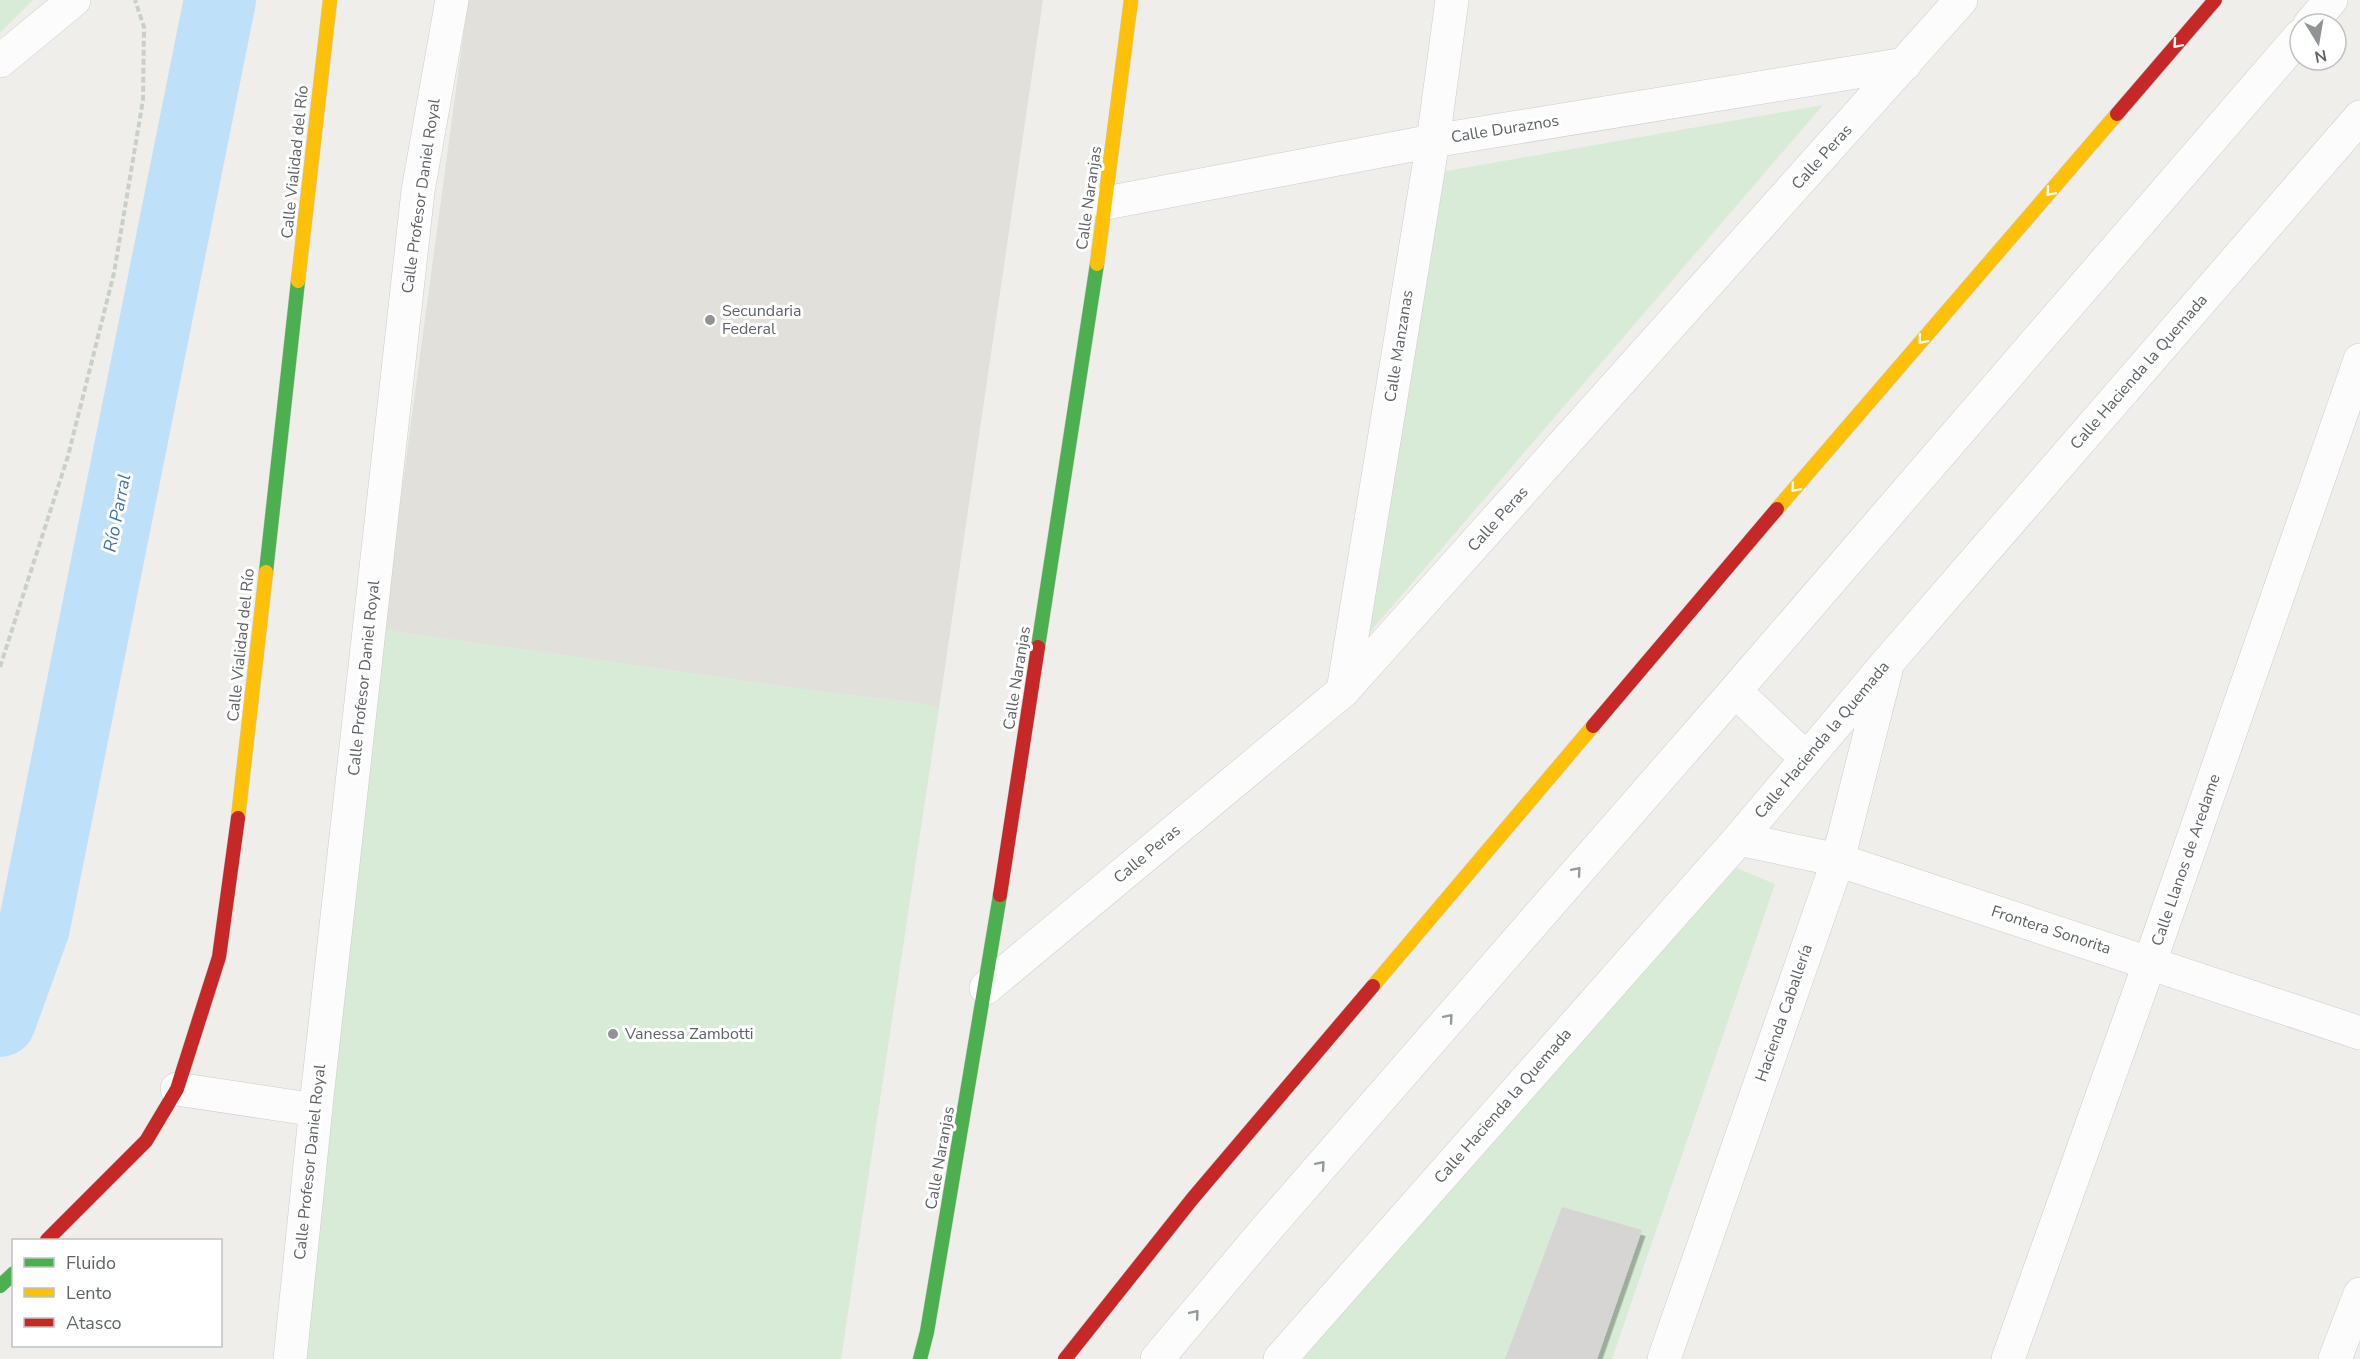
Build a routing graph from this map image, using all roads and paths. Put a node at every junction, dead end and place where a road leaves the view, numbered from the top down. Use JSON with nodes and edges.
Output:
{"nodes":[{"id":1,"x":74,"y":0,"type":"edge"},
{"id":2,"x":135,"y":0,"type":"edge"},
{"id":3,"x":330,"y":0,"type":"edge"},
{"id":4,"x":452,"y":0,"type":"edge"},
{"id":5,"x":1131,"y":0,"type":"edge"},
{"id":6,"x":1452,"y":0,"type":"edge"},
{"id":7,"x":1961,"y":0,"type":"edge"},
{"id":8,"x":2215,"y":0,"type":"edge"},
{"id":9,"x":2331,"y":0,"type":"edge"},
{"id":10,"x":2320,"y":12,"type":"edge"},
{"id":11,"x":2288,"y":50,"type":"edge"},
{"id":12,"x":0,"y":61,"type":"edge"},
{"id":13,"x":1905,"y":64,"type":"junction"},
{"id":14,"x":2360,"y":117,"type":"edge"},
{"id":15,"x":1433,"y":141,"type":"junction"},
{"id":16,"x":1106,"y":203,"type":"junction"},
{"id":17,"x":2360,"y":360,"type":"edge"},
{"id":18,"x":1888,"y":662,"type":"junction"},
{"id":19,"x":0,"y":668,"type":"edge"},
{"id":20,"x":1343,"y":691,"type":"junction"},
{"id":21,"x":1735,"y":691,"type":"junction"},
{"id":22,"x":1806,"y":759,"type":"junction"},
{"id":23,"x":1739,"y":839,"type":"junction"},
{"id":24,"x":1838,"y":860,"type":"junction"},
{"id":25,"x":2150,"y":962,"type":"junction"},
{"id":26,"x":986,"y":988,"type":"junction"},
{"id":27,"x":2360,"y":1033,"type":"edge"},
{"id":28,"x":177,"y":1089,"type":"junction"},
{"id":29,"x":316,"y":1110,"type":"junction"},
{"id":30,"x":48,"y":1239,"type":"edge"},
{"id":31,"x":12,"y":1275,"type":"edge"},
{"id":32,"x":0,"y":1286,"type":"edge"},
{"id":33,"x":2360,"y":1294,"type":"edge"},
{"id":34,"x":290,"y":1359,"type":"edge"},
{"id":35,"x":920,"y":1359,"type":"edge"},
{"id":36,"x":1065,"y":1359,"type":"edge"},
{"id":37,"x":1157,"y":1359,"type":"edge"},
{"id":38,"x":1281,"y":1359,"type":"edge"},
{"id":39,"x":1664,"y":1359,"type":"edge"},
{"id":40,"x":2008,"y":1359,"type":"edge"},
{"id":41,"x":2335,"y":1359,"type":"edge"}],
"edges":[{"from":1,"to":12,"type":"street"},
{"from":2,"to":19,"type":"path"},
{"from":3,"to":28,"type":"street","name":"Calle Vialidad del Río"},
{"from":4,"to":29,"type":"street","name":"Calle Profesor Daniel Royal"},
{"from":5,"to":16,"type":"street","name":"Calle Naranjas"},
{"from":6,"to":15,"type":"street","name":"Calle Manzanas"},
{"from":7,"to":13,"type":"street","name":"Calle Peras"},
{"from":8,"to":36,"type":"street","one_way":true},
{"from":9,"to":10,"type":"street"},
{"from":11,"to":21,"type":"street"},
{"from":13,"to":15,"type":"street","name":"Calle Duraznos"},
{"from":13,"to":20,"type":"street","name":"Calle Peras"},
{"from":14,"to":18,"type":"street","name":"Calle Hacienda la Quemada"},
{"from":15,"to":16,"type":"street","name":"Calle Duraznos"},
{"from":15,"to":20,"type":"street","name":"Calle Manzanas"},
{"from":16,"to":26,"type":"street","name":"Calle Naranjas"},
{"from":17,"to":25,"type":"street","name":"Calle Llanos de Aredame"},
{"from":18,"to":22,"type":"street","name":"Calle Hacienda la Quemada"},
{"from":18,"to":24,"type":"street","name":"Hacienda Caballería"},
{"from":20,"to":26,"type":"street","name":"Calle Peras"},
{"from":21,"to":22,"type":"street"},
{"from":37,"to":21,"type":"street","one_way":true},
{"from":22,"to":23,"type":"street","name":"Calle Hacienda la Quemada"},
{"from":23,"to":24,"type":"street","name":"Frontera Sonorita"},
{"from":23,"to":38,"type":"street","name":"Calle Hacienda la Quemada"},
{"from":24,"to":25,"type":"street","name":"Frontera Sonorita"},
{"from":24,"to":39,"type":"street","name":"Hacienda Caballería"},
{"from":25,"to":27,"type":"street","name":"Frontera Sonorita"},
{"from":25,"to":40,"type":"street","name":"Calle Llanos de Aredame"},
{"from":26,"to":35,"type":"street","name":"Calle Naranjas"},
{"from":28,"to":29,"type":"street"},
{"from":28,"to":30,"type":"street","name":"Calle Vialidad del Río"},
{"from":29,"to":34,"type":"street","name":"Calle Profesor Daniel Royal"},
{"from":31,"to":32,"type":"street"},
{"from":33,"to":41,"type":"street"}]}
